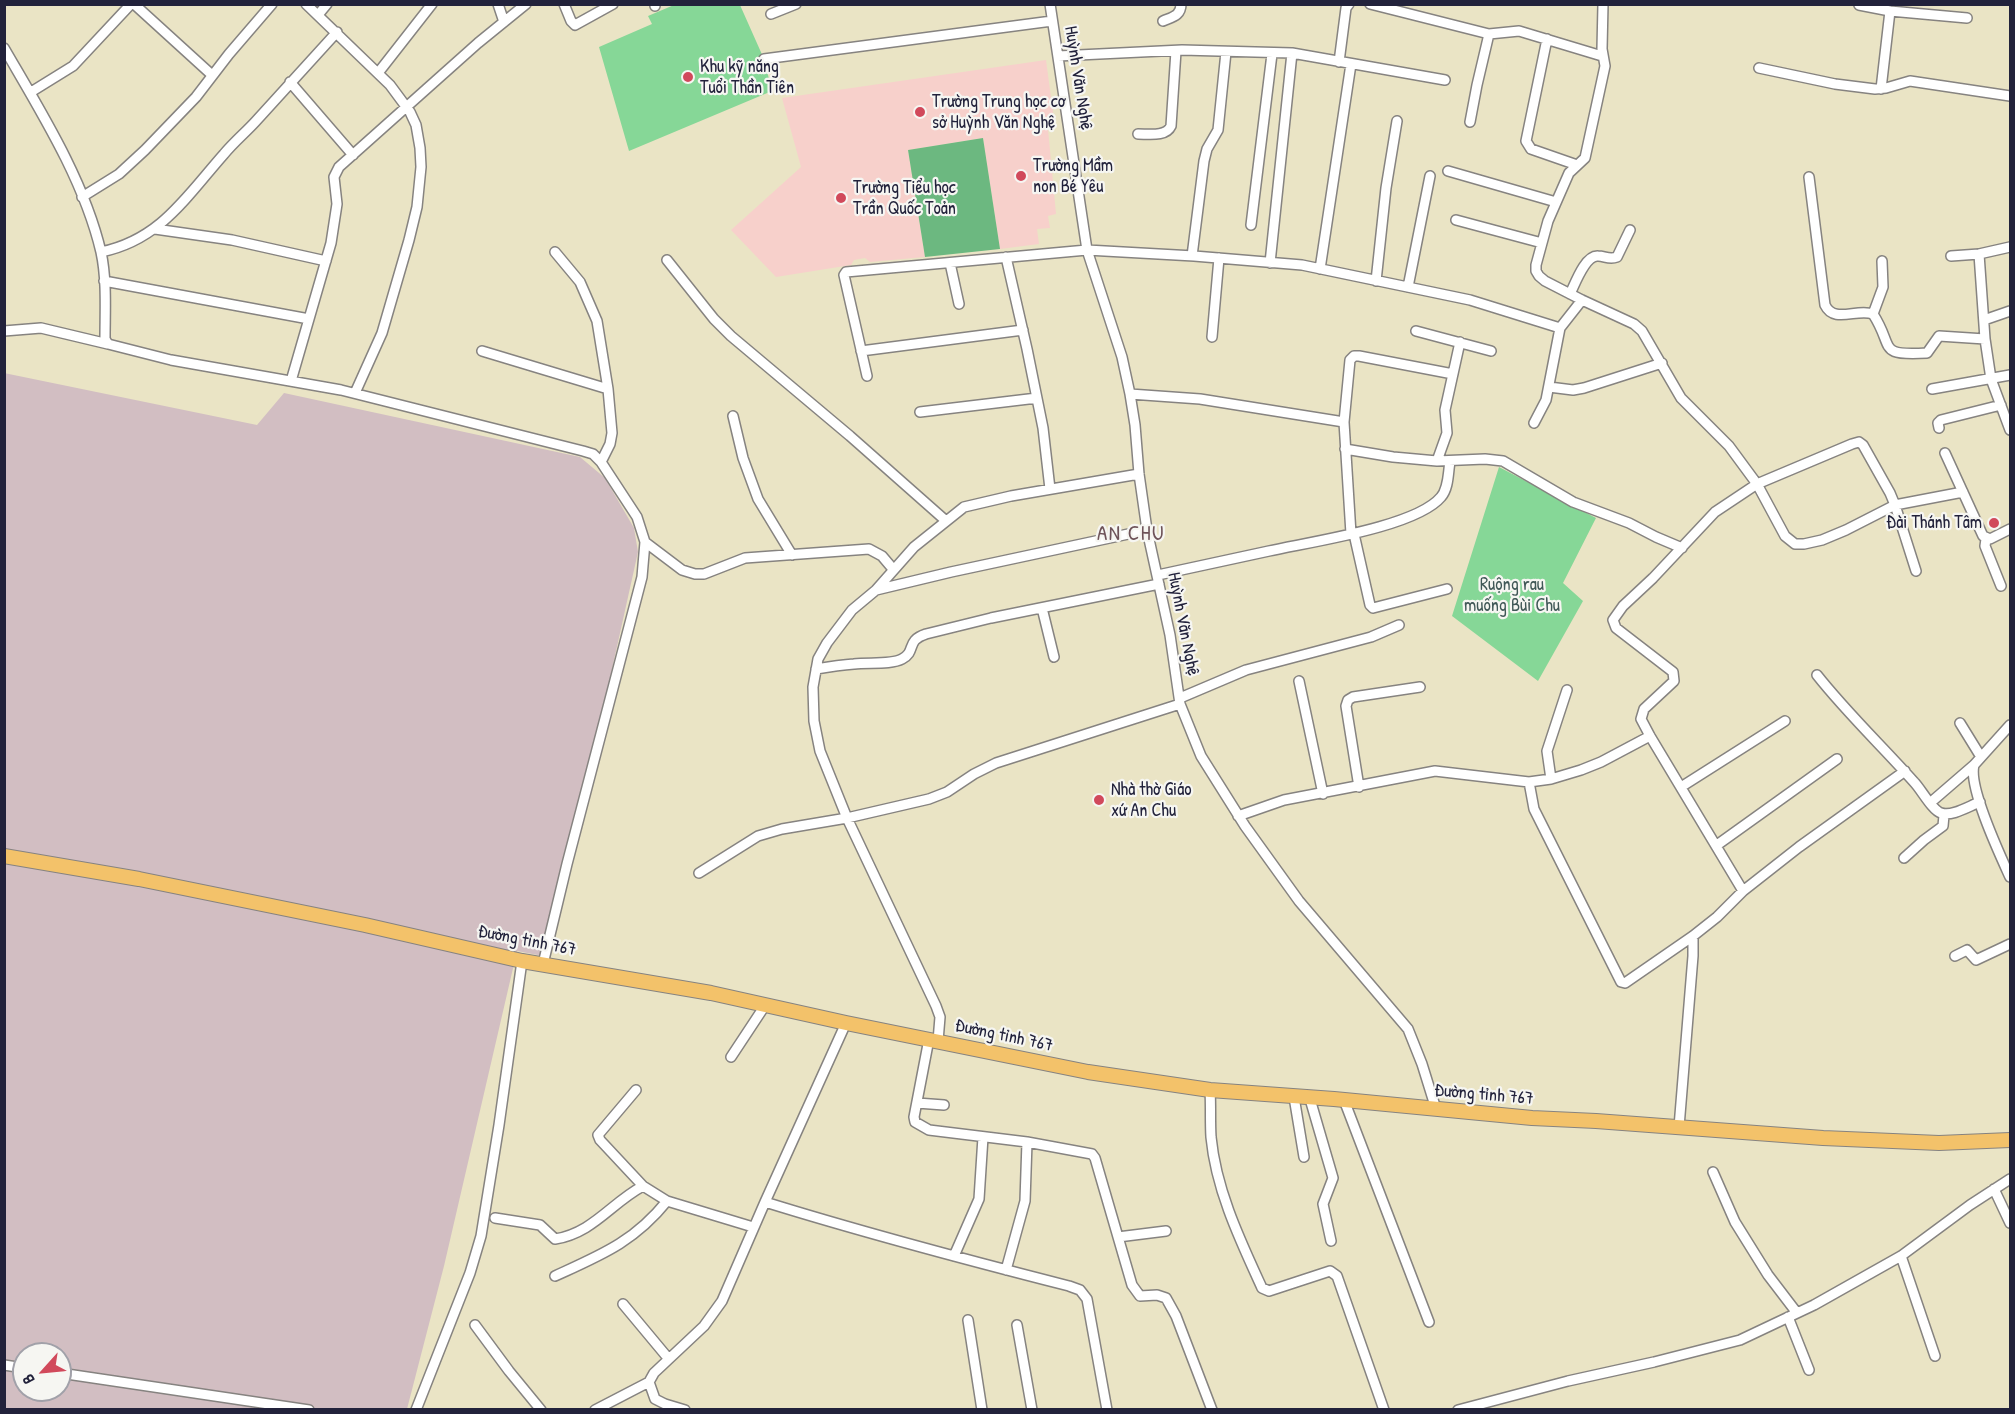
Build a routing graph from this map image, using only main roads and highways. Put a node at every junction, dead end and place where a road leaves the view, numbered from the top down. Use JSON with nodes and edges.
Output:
{"nodes":[{"id":1,"x":4,"y":856,"type":"edge"},
{"id":2,"x":2010,"y":1140,"type":"edge"}],
"edges":[{"from":1,"to":2,"type":"main road","name":"Đường tỉnh 767"}]}
